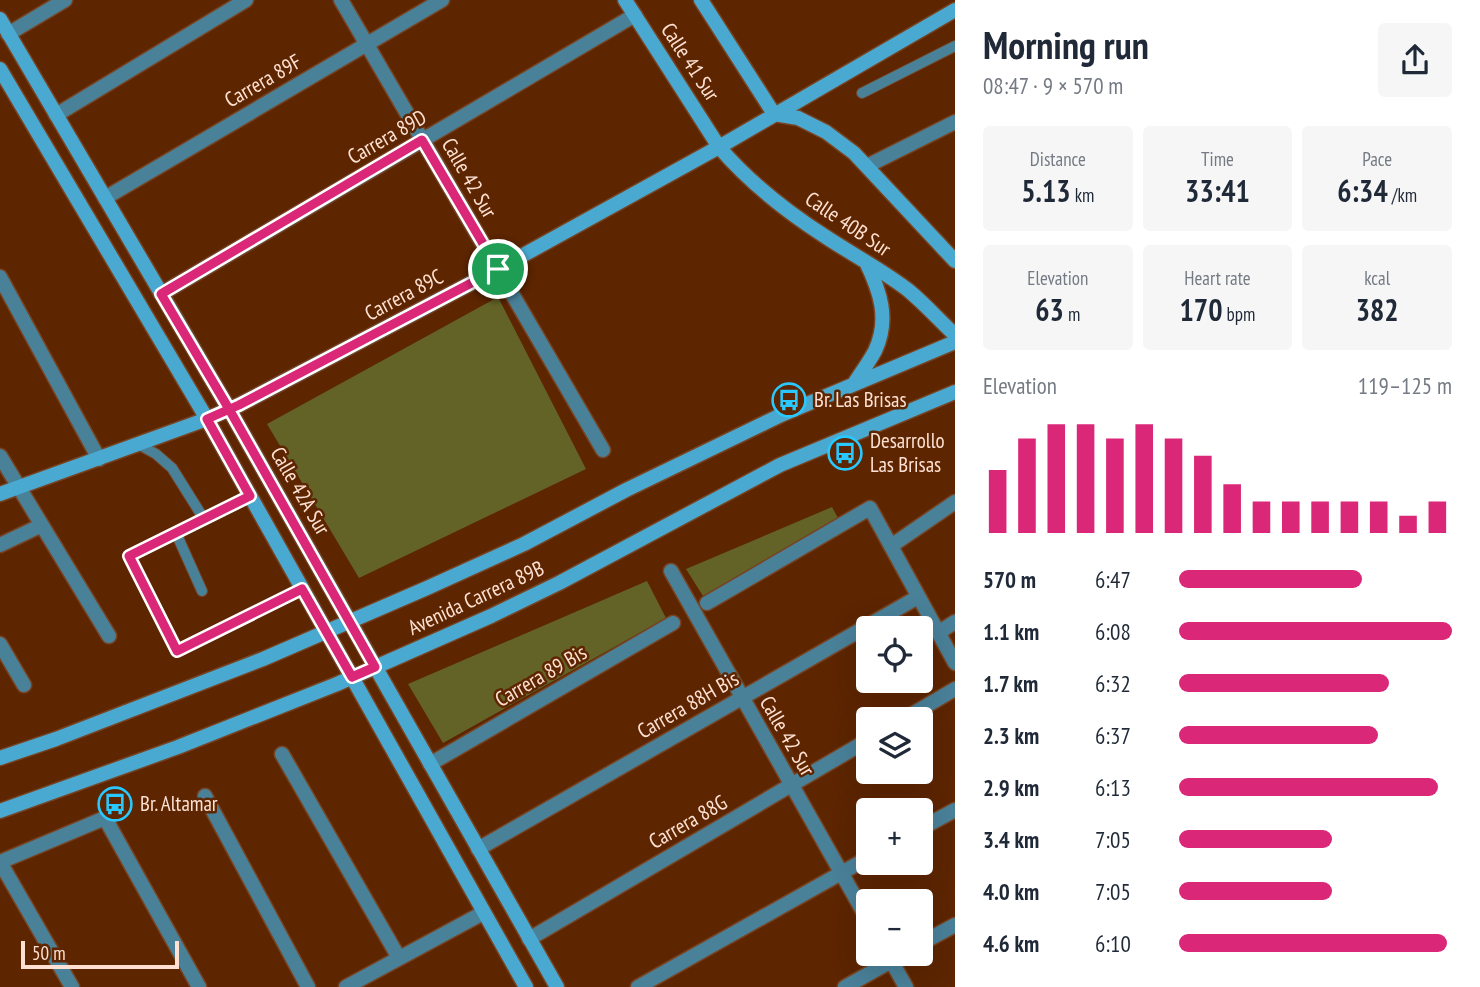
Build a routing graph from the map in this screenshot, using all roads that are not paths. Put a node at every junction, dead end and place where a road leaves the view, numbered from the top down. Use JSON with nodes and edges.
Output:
{"nodes":[{"id":1,"x":65,"y":0,"type":"edge"},
{"id":2,"x":246,"y":0,"type":"edge"},
{"id":3,"x":341,"y":0,"type":"edge"},
{"id":4,"x":442,"y":0,"type":"edge"},
{"id":5,"x":625,"y":0,"type":"edge"},
{"id":6,"x":701,"y":0,"type":"edge"},
{"id":7,"x":955,"y":10,"type":"edge"},
{"id":8,"x":635,"y":15,"type":"junction"},
{"id":9,"x":0,"y":19,"type":"edge"},
{"id":10,"x":8,"y":34,"type":"junction"},
{"id":11,"x":366,"y":44,"type":"junction"},
{"id":12,"x":955,"y":46,"type":"edge"},
{"id":13,"x":0,"y":69,"type":"edge"},
{"id":14,"x":862,"y":93,"type":"dead end"},
{"id":15,"x":774,"y":114,"type":"junction"},
{"id":16,"x":56,"y":115,"type":"junction"},
{"id":17,"x":955,"y":122,"type":"edge"},
{"id":18,"x":422,"y":140,"type":"junction"},
{"id":19,"x":719,"y":147,"type":"junction"},
{"id":20,"x":867,"y":166,"type":"junction"},
{"id":21,"x":105,"y":198,"type":"junction"},
{"id":22,"x":950,"y":246,"type":"edge"},
{"id":23,"x":865,"y":260,"type":"junction"},
{"id":24,"x":955,"y":261,"type":"edge"},
{"id":25,"x":498,"y":269,"type":"junction"},
{"id":26,"x":0,"y":277,"type":"edge"},
{"id":27,"x":161,"y":294,"type":"junction"},
{"id":28,"x":955,"y":335,"type":"edge"},
{"id":29,"x":955,"y":342,"type":"edge"},
{"id":30,"x":854,"y":384,"type":"junction"},
{"id":31,"x":955,"y":392,"type":"edge"},
{"id":32,"x":229,"y":409,"type":"junction"},
{"id":33,"x":207,"y":419,"type":"junction"},
{"id":34,"x":138,"y":444,"type":"junction"},
{"id":35,"x":603,"y":450,"type":"dead end"},
{"id":36,"x":0,"y":456,"type":"edge"},
{"id":37,"x":99,"y":459,"type":"junction"},
{"id":38,"x":19,"y":487,"type":"junction"},
{"id":39,"x":0,"y":494,"type":"edge"},
{"id":40,"x":250,"y":496,"type":"junction"},
{"id":41,"x":955,"y":502,"type":"edge"},
{"id":42,"x":204,"y":519,"type":"junction"},
{"id":43,"x":42,"y":525,"type":"junction"},
{"id":44,"x":176,"y":533,"type":"junction"},
{"id":45,"x":0,"y":545,"type":"edge"},
{"id":46,"x":891,"y":546,"type":"junction"},
{"id":47,"x":671,"y":571,"type":"dead end"},
{"id":48,"x":302,"y":589,"type":"junction"},
{"id":49,"x":202,"y":591,"type":"dead end"},
{"id":50,"x":918,"y":597,"type":"junction"},
{"id":51,"x":707,"y":603,"type":"dead end"},
{"id":52,"x":213,"y":620,"type":"dead end"},
{"id":53,"x":349,"y":622,"type":"junction"},
{"id":54,"x":955,"y":622,"type":"edge"},
{"id":55,"x":673,"y":623,"type":"dead end"},
{"id":56,"x":218,"y":631,"type":"junction"},
{"id":57,"x":326,"y":632,"type":"junction"},
{"id":58,"x":938,"y":633,"type":"junction"},
{"id":59,"x":109,"y":636,"type":"dead end"},
{"id":60,"x":0,"y":644,"type":"edge"},
{"id":61,"x":955,"y":663,"type":"edge"},
{"id":62,"x":375,"y":667,"type":"junction"},
{"id":63,"x":352,"y":677,"type":"junction"},
{"id":64,"x":24,"y":685,"type":"dead end"},
{"id":65,"x":955,"y":689,"type":"edge"},
{"id":66,"x":742,"y":698,"type":"junction"},
{"id":67,"x":924,"y":707,"type":"edge"},
{"id":68,"x":856,"y":747,"type":"edge"},
{"id":69,"x":282,"y":754,"type":"dead end"},
{"id":70,"x":0,"y":758,"type":"edge"},
{"id":71,"x":430,"y":764,"type":"junction"},
{"id":72,"x":791,"y":785,"type":"junction"},
{"id":73,"x":205,"y":796,"type":"dead end"},
{"id":74,"x":955,"y":810,"type":"edge"},
{"id":75,"x":0,"y":811,"type":"edge"},
{"id":76,"x":933,"y":822,"type":"edge"},
{"id":77,"x":478,"y":849,"type":"junction"},
{"id":78,"x":0,"y":862,"type":"edge"},
{"id":79,"x":856,"y":865,"type":"edge"},
{"id":80,"x":841,"y":873,"type":"junction"},
{"id":81,"x":856,"y":899,"type":"edge"},
{"id":82,"x":483,"y":913,"type":"junction"},
{"id":83,"x":955,"y":925,"type":"edge"},
{"id":84,"x":933,"y":937,"type":"edge"},
{"id":85,"x":529,"y":939,"type":"junction"},
{"id":86,"x":399,"y":958,"type":"junction"},
{"id":87,"x":878,"y":966,"type":"edge"},
{"id":88,"x":898,"y":966,"type":"edge"},
{"id":89,"x":72,"y":987,"type":"edge"},
{"id":90,"x":199,"y":987,"type":"edge"},
{"id":91,"x":308,"y":987,"type":"edge"},
{"id":92,"x":346,"y":987,"type":"edge"},
{"id":93,"x":526,"y":987,"type":"edge"},
{"id":94,"x":556,"y":987,"type":"edge"},
{"id":95,"x":638,"y":987,"type":"edge"},
{"id":96,"x":845,"y":987,"type":"edge"},
{"id":97,"x":906,"y":987,"type":"edge"}],
"edges":[{"from":1,"to":10,"type":"street"},
{"from":2,"to":16,"type":"street"},
{"from":3,"to":11,"type":"street","name":"Calle 42 Sur"},
{"from":4,"to":11,"type":"street","name":"Carrera 89F"},
{"from":5,"to":8,"type":"street","name":"Calle 41 Sur"},
{"from":6,"to":15,"type":"street","name":"Calle 41 Sur"},
{"from":7,"to":15,"type":"street","name":"Carrera 89C"},
{"from":8,"to":18,"type":"street","name":"Carrera 89D"},
{"from":8,"to":19,"type":"street","name":"Calle 41 Sur"},
{"from":9,"to":10,"type":"street","name":"Calle 42A Sur"},
{"from":10,"to":16,"type":"street","name":"Calle 42A Sur"},
{"from":11,"to":18,"type":"street","name":"Calle 42 Sur"},
{"from":11,"to":21,"type":"street","name":"Carrera 89F"},
{"from":12,"to":14,"type":"lane"},
{"from":13,"to":33,"type":"street"},
{"from":15,"to":19,"type":"street","name":"Carrera 89C"},
{"from":15,"to":20,"type":"street","name":"Calle 40B Sur"},
{"from":16,"to":21,"type":"street","name":"Calle 42A Sur"},
{"from":17,"to":20,"type":"street"},
{"from":18,"to":25,"type":"street","name":"Calle 42 Sur"},
{"from":18,"to":27,"type":"street","name":"Carrera 89D"},
{"from":19,"to":23,"type":"street","name":"Calle 40B Sur"},
{"from":19,"to":25,"type":"street","name":"Carrera 89C"},
{"from":20,"to":22,"type":"street","name":"Calle 40B Sur"},
{"from":21,"to":27,"type":"street","name":"Calle 42A Sur"},
{"from":22,"to":24,"type":"street","name":"Calle 40B Sur"},
{"from":23,"to":28,"type":"street","name":"Calle 40B Sur"},
{"from":23,"to":30,"type":"street"},
{"from":25,"to":32,"type":"street","name":"Carrera 89C"},
{"from":25,"to":35,"type":"street","name":"Calle 42 Sur"},
{"from":26,"to":37,"type":"street"},
{"from":27,"to":32,"type":"street","name":"Calle 42A Sur"},
{"from":29,"to":30,"type":"street","name":"Avenida Carrera 89B"},
{"from":30,"to":53,"type":"street","name":"Avenida Carrera 89B"},
{"from":31,"to":62,"type":"street","name":"Avenida Carrera 89B"},
{"from":32,"to":33,"type":"street","name":"Carrera 89C"},
{"from":32,"to":53,"type":"street","name":"Calle 42A Sur"},
{"from":33,"to":34,"type":"street","name":"Carrera 89C"},
{"from":33,"to":40,"type":"street"},
{"from":34,"to":37,"type":"street","name":"Carrera 89C"},
{"from":34,"to":42,"type":"lane"},
{"from":36,"to":38,"type":"street"},
{"from":37,"to":38,"type":"street","name":"Carrera 89C"},
{"from":38,"to":39,"type":"street","name":"Carrera 89C"},
{"from":38,"to":43,"type":"street"},
{"from":40,"to":42,"type":"lane"},
{"from":40,"to":48,"type":"street"},
{"from":41,"to":46,"type":"street"},
{"from":42,"to":44,"type":"lane"},
{"from":43,"to":45,"type":"street"},
{"from":43,"to":59,"type":"street"},
{"from":44,"to":49,"type":"lane"},
{"from":44,"to":56,"type":"lane"},
{"from":46,"to":50,"type":"street"},
{"from":46,"to":51,"type":"street"},
{"from":47,"to":66,"type":"street","name":"Calle 42 Sur"},
{"from":48,"to":56,"type":"lane"},
{"from":48,"to":57,"type":"street"},
{"from":50,"to":58,"type":"street"},
{"from":50,"to":66,"type":"street","name":"Carrera 88H Bis"},
{"from":52,"to":56,"type":"lane"},
{"from":53,"to":57,"type":"street","name":"Avenida Carrera 89B"},
{"from":53,"to":62,"type":"street","name":"Calle 42A Sur"},
{"from":54,"to":58,"type":"street"},
{"from":55,"to":71,"type":"street","name":"Carrera 89 Bis"},
{"from":57,"to":63,"type":"street"},
{"from":57,"to":70,"type":"street","name":"Avenida Carrera 89B"},
{"from":58,"to":61,"type":"street"},
{"from":60,"to":64,"type":"street"},
{"from":62,"to":63,"type":"street","name":"Avenida Carrera 89B"},
{"from":62,"to":71,"type":"street","name":"Calle 42A Sur"},
{"from":63,"to":75,"type":"street","name":"Avenida Carrera 89B"},
{"from":63,"to":82,"type":"street"},
{"from":65,"to":67,"type":"street"},
{"from":66,"to":72,"type":"street","name":"Calle 42 Sur"},
{"from":66,"to":77,"type":"street","name":"Carrera 88H Bis"},
{"from":68,"to":72,"type":"street","name":"Carrera 88G"},
{"from":69,"to":86,"type":"street"},
{"from":71,"to":77,"type":"street","name":"Calle 42A Sur"},
{"from":72,"to":80,"type":"street","name":"Calle 42 Sur"},
{"from":72,"to":85,"type":"street","name":"Carrera 88G"},
{"from":73,"to":91,"type":"street"},
{"from":74,"to":76,"type":"street"},
{"from":77,"to":85,"type":"street","name":"Calle 42A Sur"},
{"from":78,"to":89,"type":"street"},
{"from":78,"to":90,"type":"street"},
{"from":79,"to":80,"type":"street"},
{"from":80,"to":81,"type":"street","name":"Calle 42 Sur"},
{"from":80,"to":95,"type":"street"},
{"from":82,"to":86,"type":"street"},
{"from":82,"to":93,"type":"street"},
{"from":83,"to":84,"type":"street"},
{"from":85,"to":94,"type":"street","name":"Calle 42A Sur"},
{"from":86,"to":92,"type":"street"},
{"from":87,"to":96,"type":"street"},
{"from":88,"to":97,"type":"street"}]}
